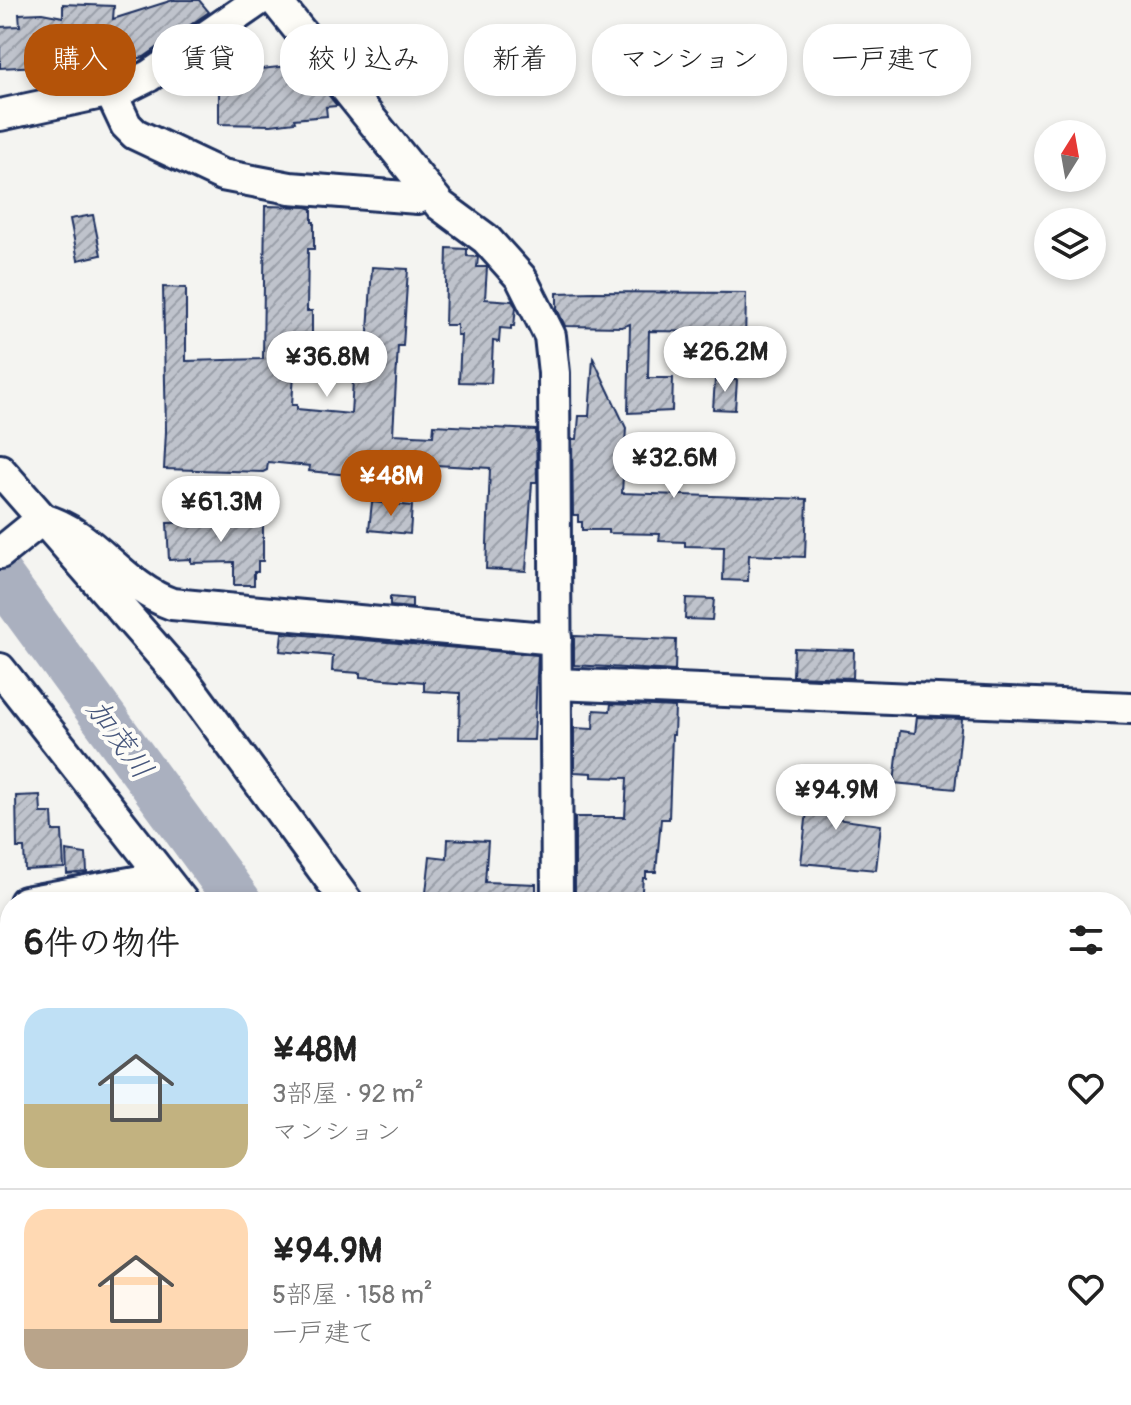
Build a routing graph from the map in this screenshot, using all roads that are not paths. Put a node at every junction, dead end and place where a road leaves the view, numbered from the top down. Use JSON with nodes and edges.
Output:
{"nodes":[{"id":1,"x":259,"y":0,"type":"edge"},
{"id":2,"x":275,"y":0,"type":"edge"},
{"id":3,"x":136,"y":82,"type":"edge"},
{"id":4,"x":87,"y":96,"type":"edge"},
{"id":5,"x":112,"y":96,"type":"edge"},
{"id":6,"x":0,"y":115,"type":"edge"},
{"id":7,"x":426,"y":188,"type":"junction"},
{"id":8,"x":0,"y":470,"type":"edge"},
{"id":9,"x":42,"y":519,"type":"junction"},
{"id":10,"x":0,"y":553,"type":"edge"},
{"id":11,"x":556,"y":639,"type":"junction"},
{"id":12,"x":0,"y":669,"type":"edge"},
{"id":13,"x":556,"y":684,"type":"junction"},
{"id":14,"x":1131,"y":708,"type":"edge"},
{"id":15,"x":163,"y":877,"type":"junction"},
{"id":16,"x":80,"y":892,"type":"edge"},
{"id":17,"x":175,"y":892,"type":"edge"},
{"id":18,"x":340,"y":892,"type":"edge"},
{"id":19,"x":557,"y":892,"type":"edge"}],
"edges":[{"from":1,"to":3,"type":"street"},
{"from":2,"to":7,"type":"street"},
{"from":4,"to":6,"type":"street"},
{"from":5,"to":7,"type":"street"},
{"from":7,"to":11,"type":"street"},
{"from":8,"to":9,"type":"street"},
{"from":9,"to":10,"type":"street"},
{"from":9,"to":11,"type":"street"},
{"from":9,"to":18,"type":"street"},
{"from":11,"to":13,"type":"street"},
{"from":12,"to":15,"type":"street"},
{"from":13,"to":14,"type":"street"},
{"from":13,"to":19,"type":"street"},
{"from":15,"to":16,"type":"street"},
{"from":15,"to":17,"type":"street"}]}
